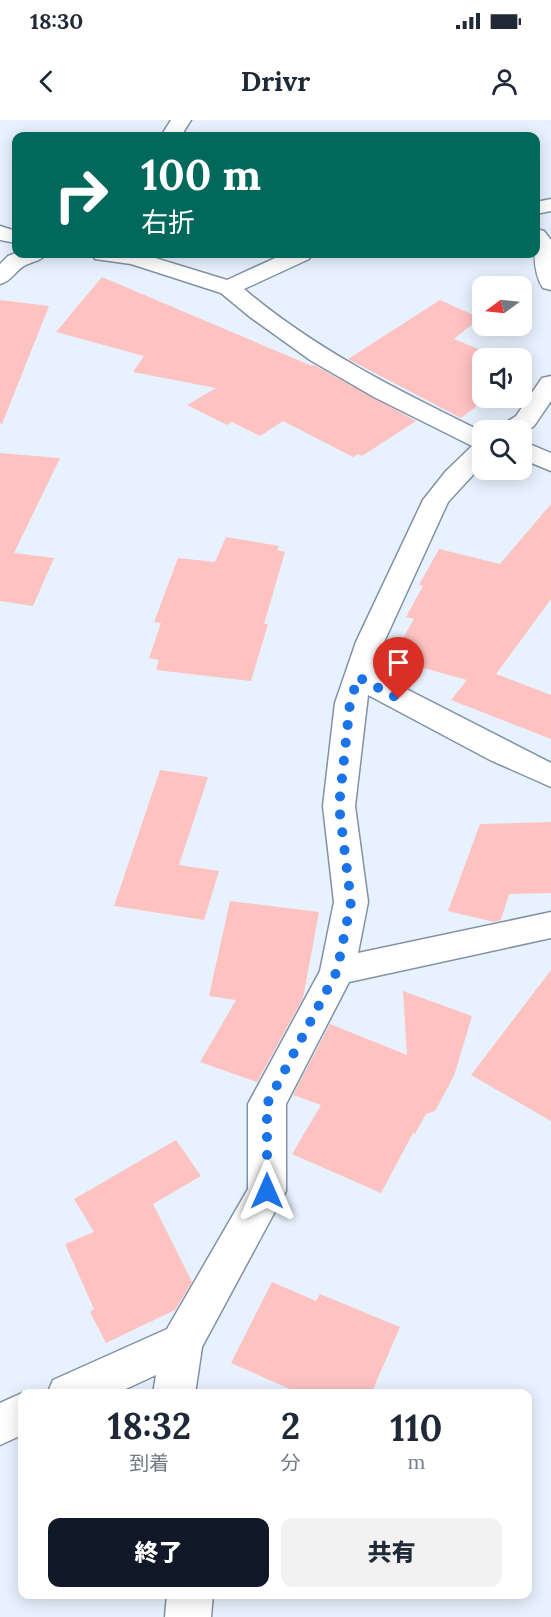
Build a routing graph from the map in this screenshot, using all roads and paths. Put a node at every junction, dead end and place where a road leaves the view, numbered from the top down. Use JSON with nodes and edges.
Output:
{"nodes":[{"id":1,"x":540,"y":241,"type":"edge"},
{"id":2,"x":24,"y":258,"type":"edge"},
{"id":3,"x":134,"y":258,"type":"edge"},
{"id":4,"x":293,"y":258,"type":"edge"},
{"id":5,"x":0,"y":277,"type":"edge"},
{"id":6,"x":551,"y":283,"type":"edge"},
{"id":7,"x":229,"y":288,"type":"junction"},
{"id":8,"x":551,"y":383,"type":"edge"},
{"id":9,"x":526,"y":420,"type":"edge"},
{"id":10,"x":472,"y":436,"type":"edge"},
{"id":11,"x":532,"y":454,"type":"edge"},
{"id":12,"x":472,"y":461,"type":"edge"},
{"id":13,"x":551,"y":463,"type":"edge"},
{"id":14,"x":358,"y":677,"type":"junction"},
{"id":15,"x":551,"y":776,"type":"edge"},
{"id":16,"x":551,"y":926,"type":"edge"},
{"id":17,"x":337,"y":971,"type":"junction"},
{"id":18,"x":182,"y":1342,"type":"junction"},
{"id":19,"x":79,"y":1389,"type":"edge"},
{"id":20,"x":175,"y":1389,"type":"edge"},
{"id":21,"x":18,"y":1416,"type":"edge"},
{"id":22,"x":0,"y":1424,"type":"edge"},
{"id":23,"x":190,"y":1599,"type":"edge"},
{"id":24,"x":188,"y":1617,"type":"edge"}],
"edges":[{"from":1,"to":6,"type":"street"},
{"from":2,"to":5,"type":"street"},
{"from":3,"to":7,"type":"street"},
{"from":4,"to":7,"type":"street"},
{"from":7,"to":10,"type":"street"},
{"from":8,"to":9,"type":"street"},
{"from":11,"to":13,"type":"street"},
{"from":12,"to":14,"type":"street"},
{"from":14,"to":15,"type":"street"},
{"from":14,"to":17,"type":"street"},
{"from":16,"to":17,"type":"street"},
{"from":17,"to":18,"type":"street"},
{"from":18,"to":19,"type":"street"},
{"from":18,"to":20,"type":"street"},
{"from":21,"to":22,"type":"street"},
{"from":23,"to":24,"type":"street"}]}
